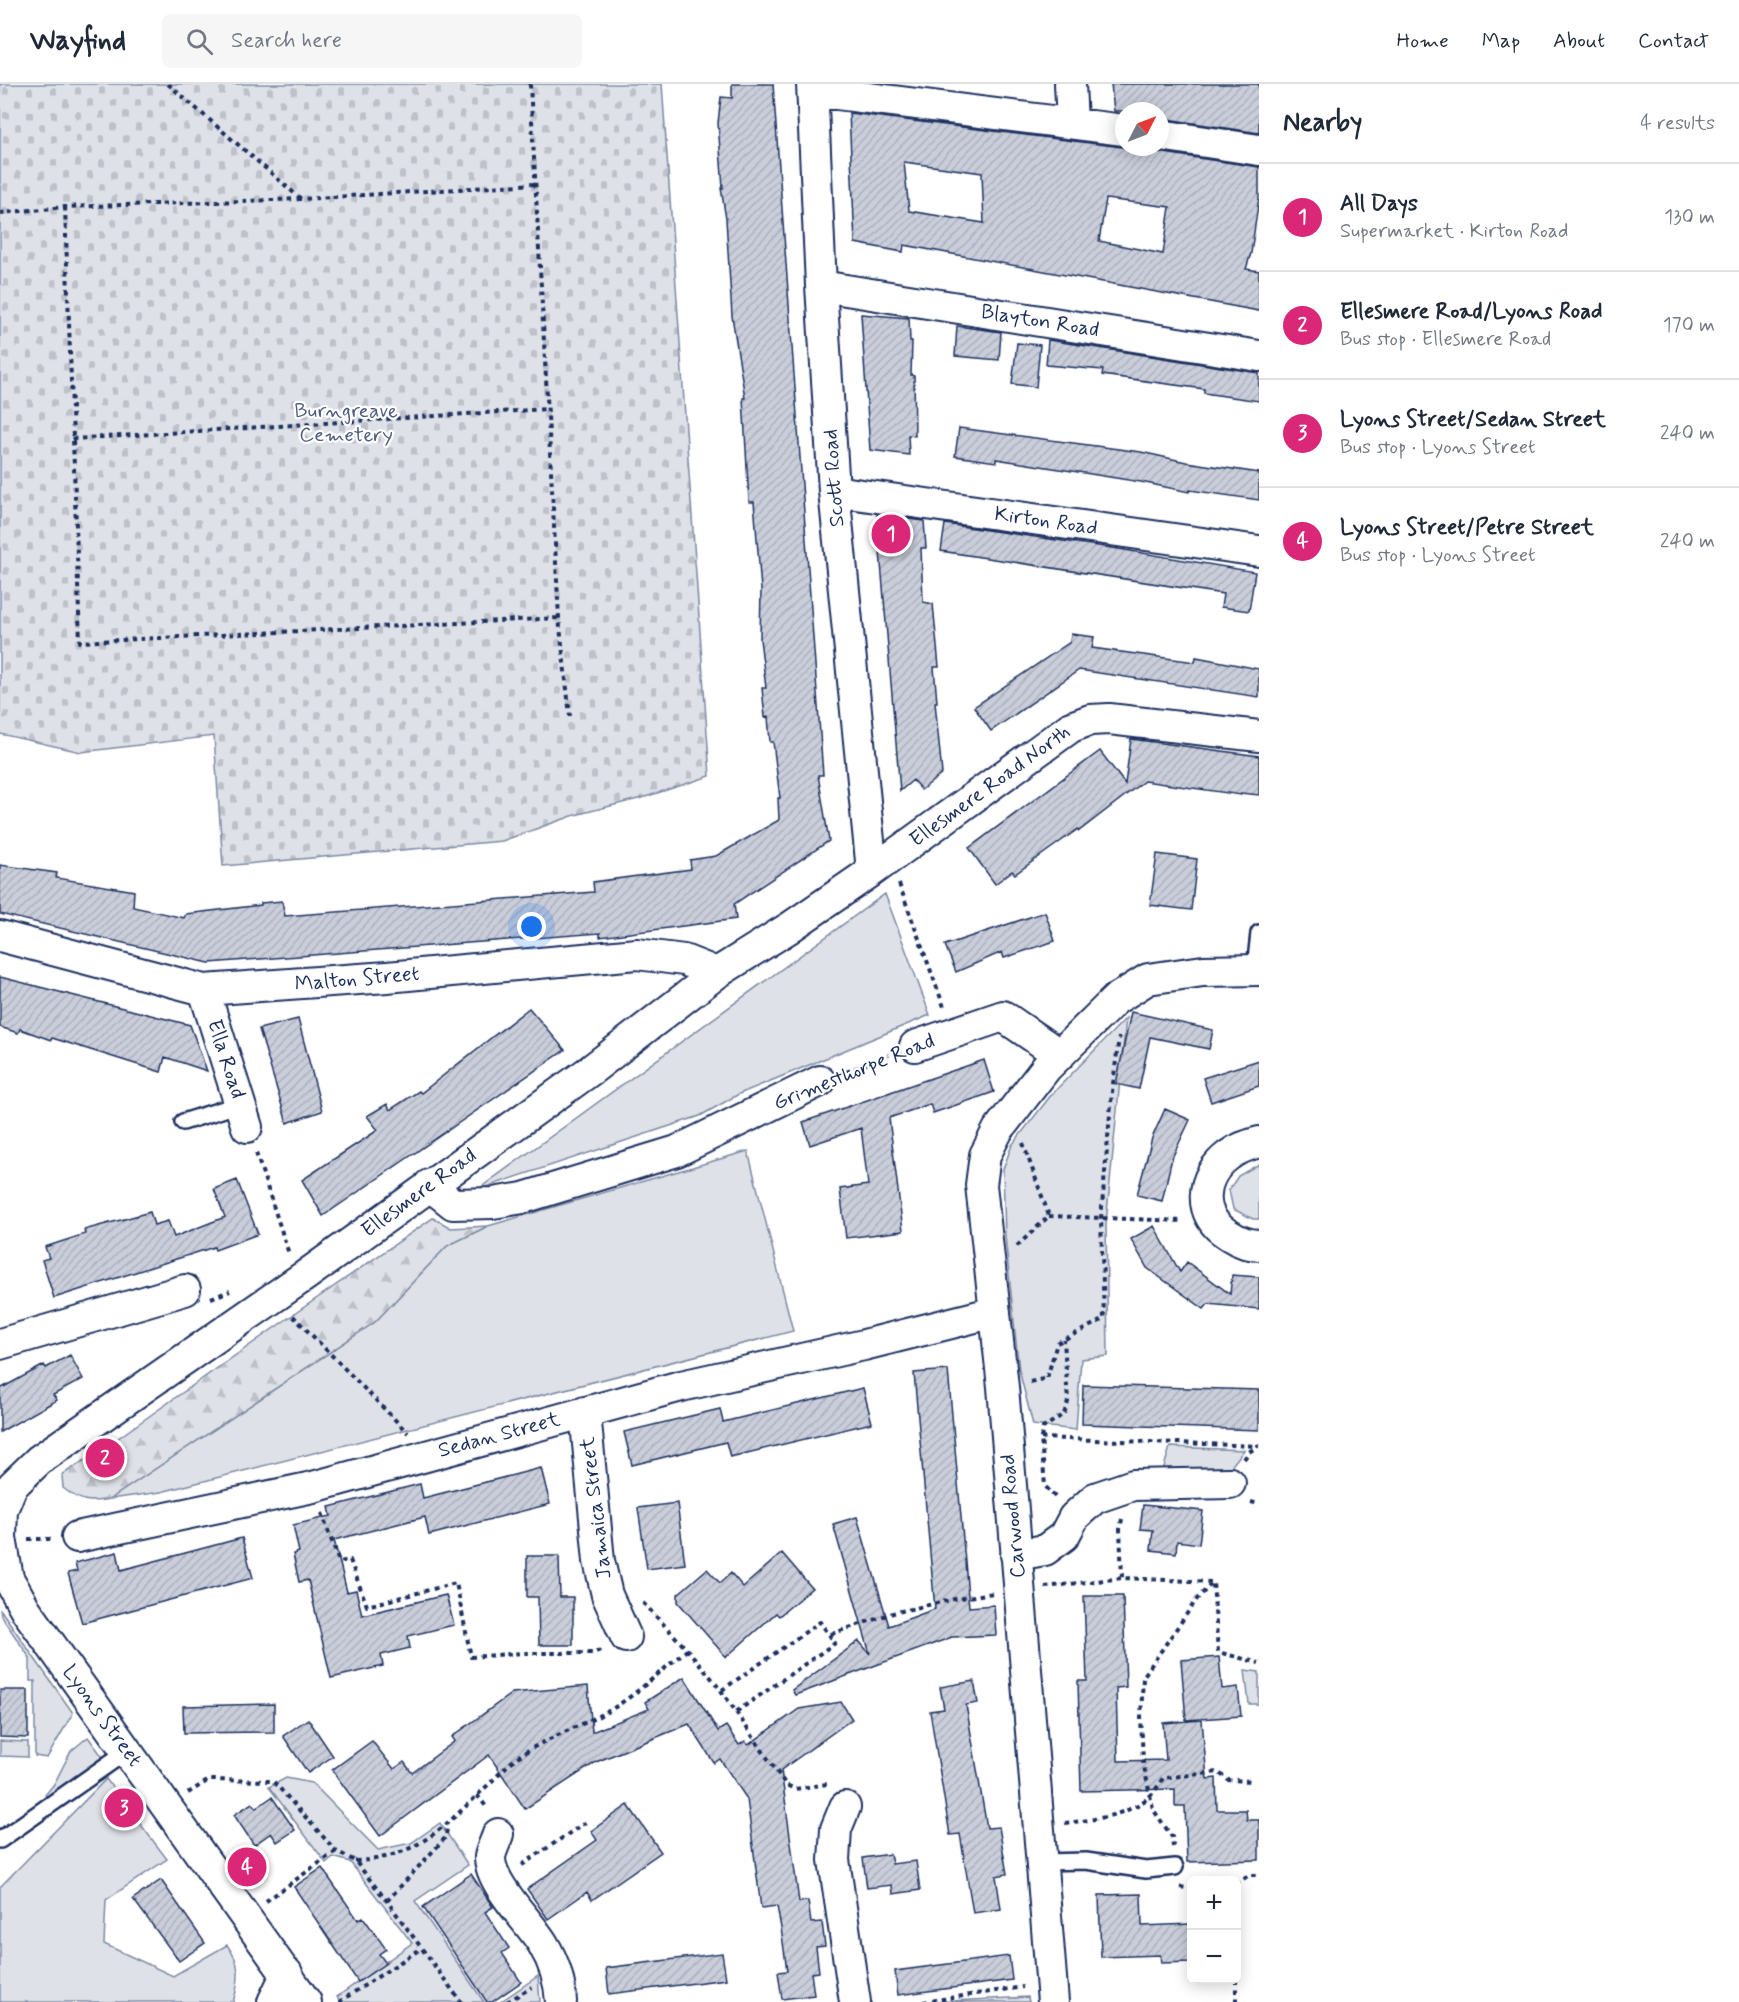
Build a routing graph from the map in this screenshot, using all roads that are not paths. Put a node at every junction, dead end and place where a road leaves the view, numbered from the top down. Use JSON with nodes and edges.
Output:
{"nodes":[{"id":1,"x":1070,"y":84,"type":"edge"},
{"id":2,"x":812,"y":88,"type":"edge"},
{"id":3,"x":1072,"y":123,"type":"junction"},
{"id":4,"x":1115,"y":129,"type":"edge"},
{"id":5,"x":1169,"y":136,"type":"edge"},
{"id":6,"x":1259,"y":150,"type":"edge"},
{"id":7,"x":821,"y":286,"type":"junction"},
{"id":8,"x":1259,"y":356,"type":"edge"},
{"id":9,"x":834,"y":491,"type":"junction"},
{"id":10,"x":1259,"y":551,"type":"edge"},
{"id":11,"x":1259,"y":736,"type":"edge"},
{"id":12,"x":881,"y":865,"type":"junction"},
{"id":13,"x":1259,"y":933,"type":"edge"},
{"id":14,"x":0,"y":936,"type":"edge"},
{"id":15,"x":1257,"y":969,"type":"edge"},
{"id":16,"x":717,"y":973,"type":"junction"},
{"id":17,"x":204,"y":990,"type":"junction"},
{"id":18,"x":915,"y":1046,"type":"road end"},
{"id":19,"x":1059,"y":1054,"type":"junction"},
{"id":20,"x":820,"y":1082,"type":"road end"},
{"id":21,"x":244,"y":1116,"type":"joint"},
{"id":22,"x":183,"y":1122,"type":"dead end"},
{"id":23,"x":1259,"y":1142,"type":"edge"},
{"id":24,"x":429,"y":1185,"type":"junction"},
{"id":25,"x":1259,"y":1245,"type":"edge"},
{"id":26,"x":185,"y":1290,"type":"dead end"},
{"id":27,"x":995,"y":1312,"type":"junction"},
{"id":28,"x":0,"y":1344,"type":"edge"},
{"id":29,"x":585,"y":1412,"type":"junction"},
{"id":30,"x":1230,"y":1483,"type":"dead end"},
{"id":31,"x":1,"y":1536,"type":"edge"},
{"id":32,"x":77,"y":1537,"type":"road end"},
{"id":33,"x":1016,"y":1555,"type":"junction"},
{"id":34,"x":626,"y":1637,"type":"road end"},
{"id":35,"x":127,"y":1751,"type":"junction"},
{"id":36,"x":845,"y":1807,"type":"road end"},
{"id":37,"x":498,"y":1834,"type":"dead end"},
{"id":38,"x":0,"y":1840,"type":"edge"},
{"id":39,"x":1042,"y":1862,"type":"junction"},
{"id":40,"x":1175,"y":1867,"type":"road end"},
{"id":41,"x":286,"y":1973,"type":"junction"},
{"id":42,"x":1053,"y":1993,"type":"edge"},
{"id":43,"x":273,"y":2002,"type":"edge"},
{"id":44,"x":306,"y":2002,"type":"edge"},
{"id":45,"x":561,"y":2002,"type":"edge"},
{"id":46,"x":855,"y":2002,"type":"edge"}],
"edges":[{"from":1,"to":3,"type":"street"},
{"from":2,"to":3,"type":"street"},
{"from":2,"to":7,"type":"street","name":"Scott Road"},
{"from":3,"to":4,"type":"street"},
{"from":5,"to":6,"type":"street"},
{"from":7,"to":8,"type":"street","name":"Blayton Road"},
{"from":7,"to":9,"type":"street","name":"Scott Road"},
{"from":9,"to":10,"type":"street","name":"Kirton Road"},
{"from":9,"to":12,"type":"street","name":"Scott Road"},
{"from":11,"to":12,"type":"street","name":"Ellesmere Road North"},
{"from":12,"to":16,"type":"street","name":"Ellesmere Road"},
{"from":13,"to":15,"type":"lane"},
{"from":14,"to":17,"type":"street","name":"Malton Street"},
{"from":15,"to":19,"type":"street"},
{"from":16,"to":17,"type":"street","name":"Malton Street"},
{"from":16,"to":24,"type":"street","name":"Ellesmere Road"},
{"from":17,"to":21,"type":"street","name":"Ella Road"},
{"from":18,"to":19,"type":"street","name":"Grimesthorpe Road"},
{"from":19,"to":27,"type":"street","name":"Carwood Road"},
{"from":20,"to":24,"type":"street","name":"Grimesthorpe Road"},
{"from":21,"to":22,"type":"lane"},
{"from":23,"to":25,"type":"street"},
{"from":24,"to":31,"type":"street","name":"Ellesmere Road"},
{"from":26,"to":28,"type":"street"},
{"from":27,"to":29,"type":"street","name":"Sedan Street"},
{"from":27,"to":33,"type":"street","name":"Carwood Road"},
{"from":29,"to":32,"type":"street","name":"Sedan Street"},
{"from":29,"to":34,"type":"street","name":"Jamaica Street"},
{"from":30,"to":33,"type":"street"},
{"from":31,"to":35,"type":"street","name":"Lyons Street"},
{"from":33,"to":39,"type":"street","name":"Carwood Road"},
{"from":35,"to":38,"type":"lane"},
{"from":35,"to":41,"type":"street","name":"Lyons Street"},
{"from":36,"to":46,"type":"street"},
{"from":37,"to":45,"type":"street"},
{"from":39,"to":40,"type":"lane"},
{"from":39,"to":42,"type":"street","name":"Carwood Road"},
{"from":41,"to":43,"type":"street"},
{"from":41,"to":44,"type":"street","name":"Lyons Street"}]}
